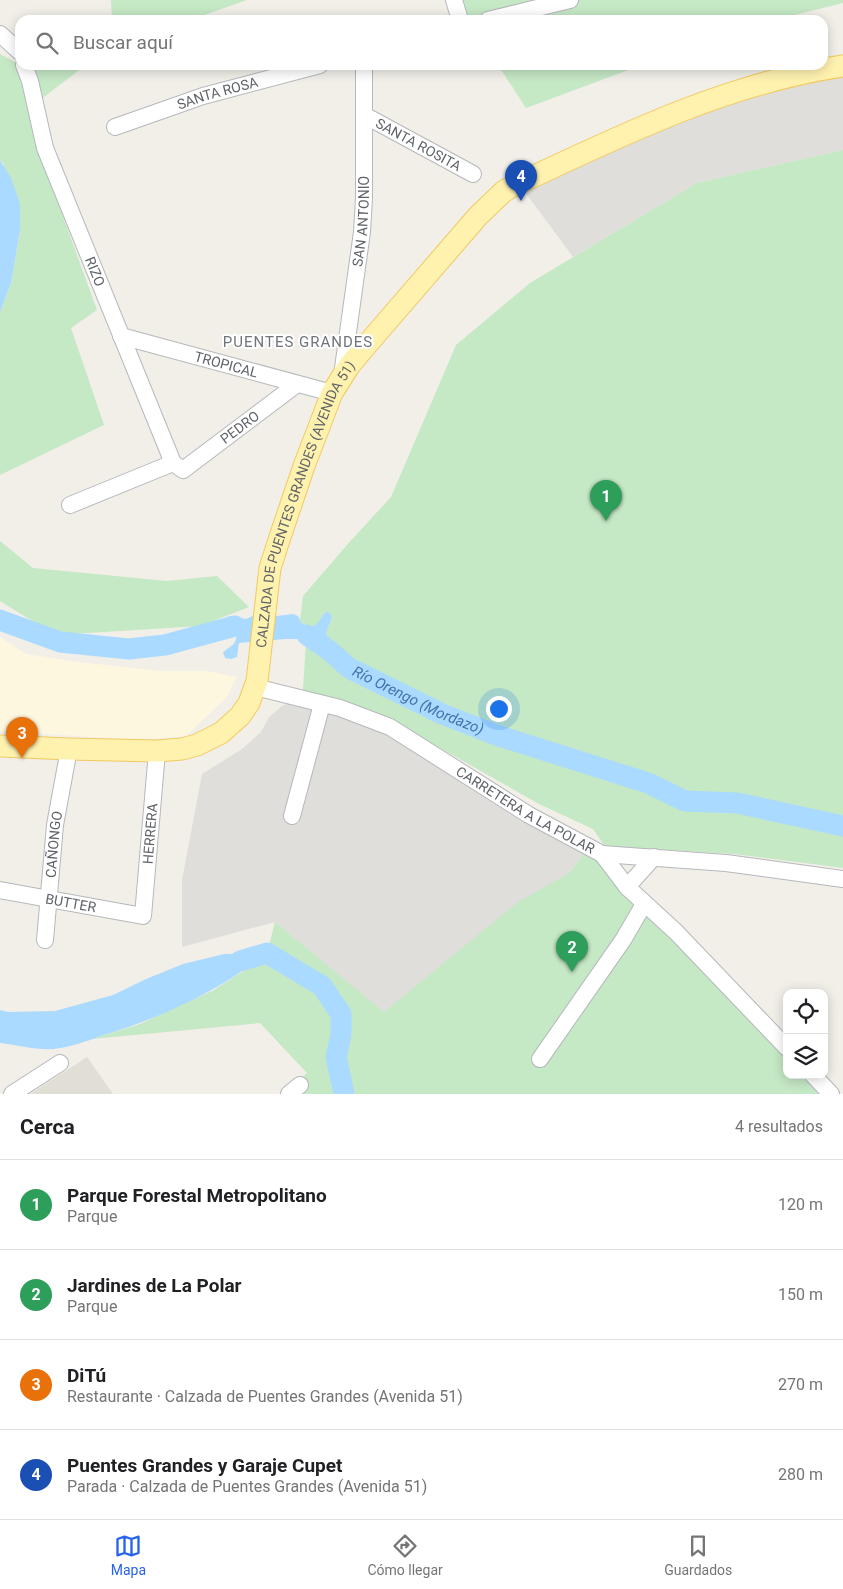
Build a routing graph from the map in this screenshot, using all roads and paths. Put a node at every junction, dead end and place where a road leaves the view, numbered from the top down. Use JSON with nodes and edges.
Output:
{"nodes":[{"id":1,"x":454,"y":0,"type":"edge"},
{"id":2,"x":570,"y":0,"type":"edge"},
{"id":3,"x":458,"y":15,"type":"edge"},
{"id":4,"x":508,"y":15,"type":"edge"},
{"id":5,"x":0,"y":34,"type":"edge"},
{"id":6,"x":15,"y":48,"type":"edge"},
{"id":7,"x":843,"y":66,"type":"edge"},
{"id":8,"x":828,"y":69,"type":"edge"},
{"id":9,"x":26,"y":70,"type":"edge"},
{"id":10,"x":301,"y":70,"type":"edge"},
{"id":11,"x":364,"y":70,"type":"edge"},
{"id":12,"x":822,"y":70,"type":"edge"},
{"id":13,"x":364,"y":115,"type":"junction"},
{"id":14,"x":115,"y":127,"type":"dead end"},
{"id":15,"x":473,"y":174,"type":"dead end"},
{"id":16,"x":121,"y":336,"type":"junction"},
{"id":17,"x":297,"y":384,"type":"junction"},
{"id":18,"x":337,"y":385,"type":"junction"},
{"id":19,"x":178,"y":467,"type":"junction"},
{"id":20,"x":70,"y":505,"type":"dead end"},
{"id":21,"x":257,"y":681,"type":"junction"},
{"id":22,"x":322,"y":704,"type":"junction"},
{"id":23,"x":0,"y":746,"type":"edge"},
{"id":24,"x":68,"y":750,"type":"junction"},
{"id":25,"x":157,"y":751,"type":"junction"},
{"id":26,"x":292,"y":816,"type":"dead end"},
{"id":27,"x":602,"y":854,"type":"junction"},
{"id":28,"x":654,"y":857,"type":"junction"},
{"id":29,"x":843,"y":879,"type":"edge"},
{"id":30,"x":627,"y":887,"type":"junction"},
{"id":31,"x":0,"y":890,"type":"edge"},
{"id":32,"x":48,"y":899,"type":"junction"},
{"id":33,"x":644,"y":904,"type":"junction"},
{"id":34,"x":143,"y":916,"type":"joint"},
{"id":35,"x":45,"y":940,"type":"dead end"},
{"id":36,"x":783,"y":1044,"type":"edge"},
{"id":37,"x":540,"y":1059,"type":"dead end"},
{"id":38,"x":60,"y":1063,"type":"dead end"},
{"id":39,"x":817,"y":1079,"type":"edge"},
{"id":40,"x":12,"y":1094,"type":"edge"},
{"id":41,"x":831,"y":1094,"type":"edge"}],
"edges":[{"from":1,"to":3,"type":"street"},
{"from":2,"to":4,"type":"street"},
{"from":5,"to":6,"type":"street"},
{"from":7,"to":8,"type":"main road","name":"CALZADA DE PUENTES GRANDES (AVENIDA 51)"},
{"from":9,"to":16,"type":"street","name":"RIZO"},
{"from":10,"to":14,"type":"street","name":"SANTA ROSA"},
{"from":11,"to":13,"type":"street","name":"SAN ANTONIO"},
{"from":12,"to":18,"type":"main road","name":"CALZADA DE PUENTES GRANDES (AVENIDA 51)"},
{"from":13,"to":15,"type":"street","name":"SANTA ROSITA"},
{"from":13,"to":18,"type":"street","name":"SAN ANTONIO"},
{"from":16,"to":17,"type":"street","name":"TROPICAL"},
{"from":16,"to":19,"type":"street","name":"RIZO"},
{"from":17,"to":18,"type":"street","name":"TROPICAL"},
{"from":17,"to":19,"type":"street","name":"PEDRO"},
{"from":18,"to":21,"type":"main road","name":"CALZADA DE PUENTES GRANDES (AVENIDA 51)"},
{"from":19,"to":20,"type":"street","name":"PEDRO"},
{"from":21,"to":22,"type":"street","name":"CARRETERA A LA POLAR"},
{"from":21,"to":25,"type":"main road","name":"CALZADA DE PUENTES GRANDES (AVENIDA 51)"},
{"from":22,"to":26,"type":"street"},
{"from":22,"to":27,"type":"street","name":"CARRETERA A LA POLAR"},
{"from":23,"to":24,"type":"main road","name":"CALZADA DE PUENTES GRANDES (AVENIDA 51)"},
{"from":24,"to":25,"type":"main road","name":"CALZADA DE PUENTES GRANDES (AVENIDA 51)"},
{"from":24,"to":32,"type":"street","name":"CAÑONGO"},
{"from":25,"to":34,"type":"street","name":"HERRERA"},
{"from":27,"to":28,"type":"street","name":"CARRETERA A LA POLAR"},
{"from":27,"to":30,"type":"street"},
{"from":28,"to":29,"type":"street","name":"CARRETERA A LA POLAR"},
{"from":28,"to":30,"type":"street"},
{"from":30,"to":33,"type":"street"},
{"from":31,"to":32,"type":"street","name":"BUTTER"},
{"from":32,"to":34,"type":"street","name":"BUTTER"},
{"from":32,"to":35,"type":"street","name":"CAÑONGO"},
{"from":33,"to":36,"type":"street"},
{"from":33,"to":37,"type":"street"},
{"from":38,"to":40,"type":"street"},
{"from":39,"to":41,"type":"street"}]}
